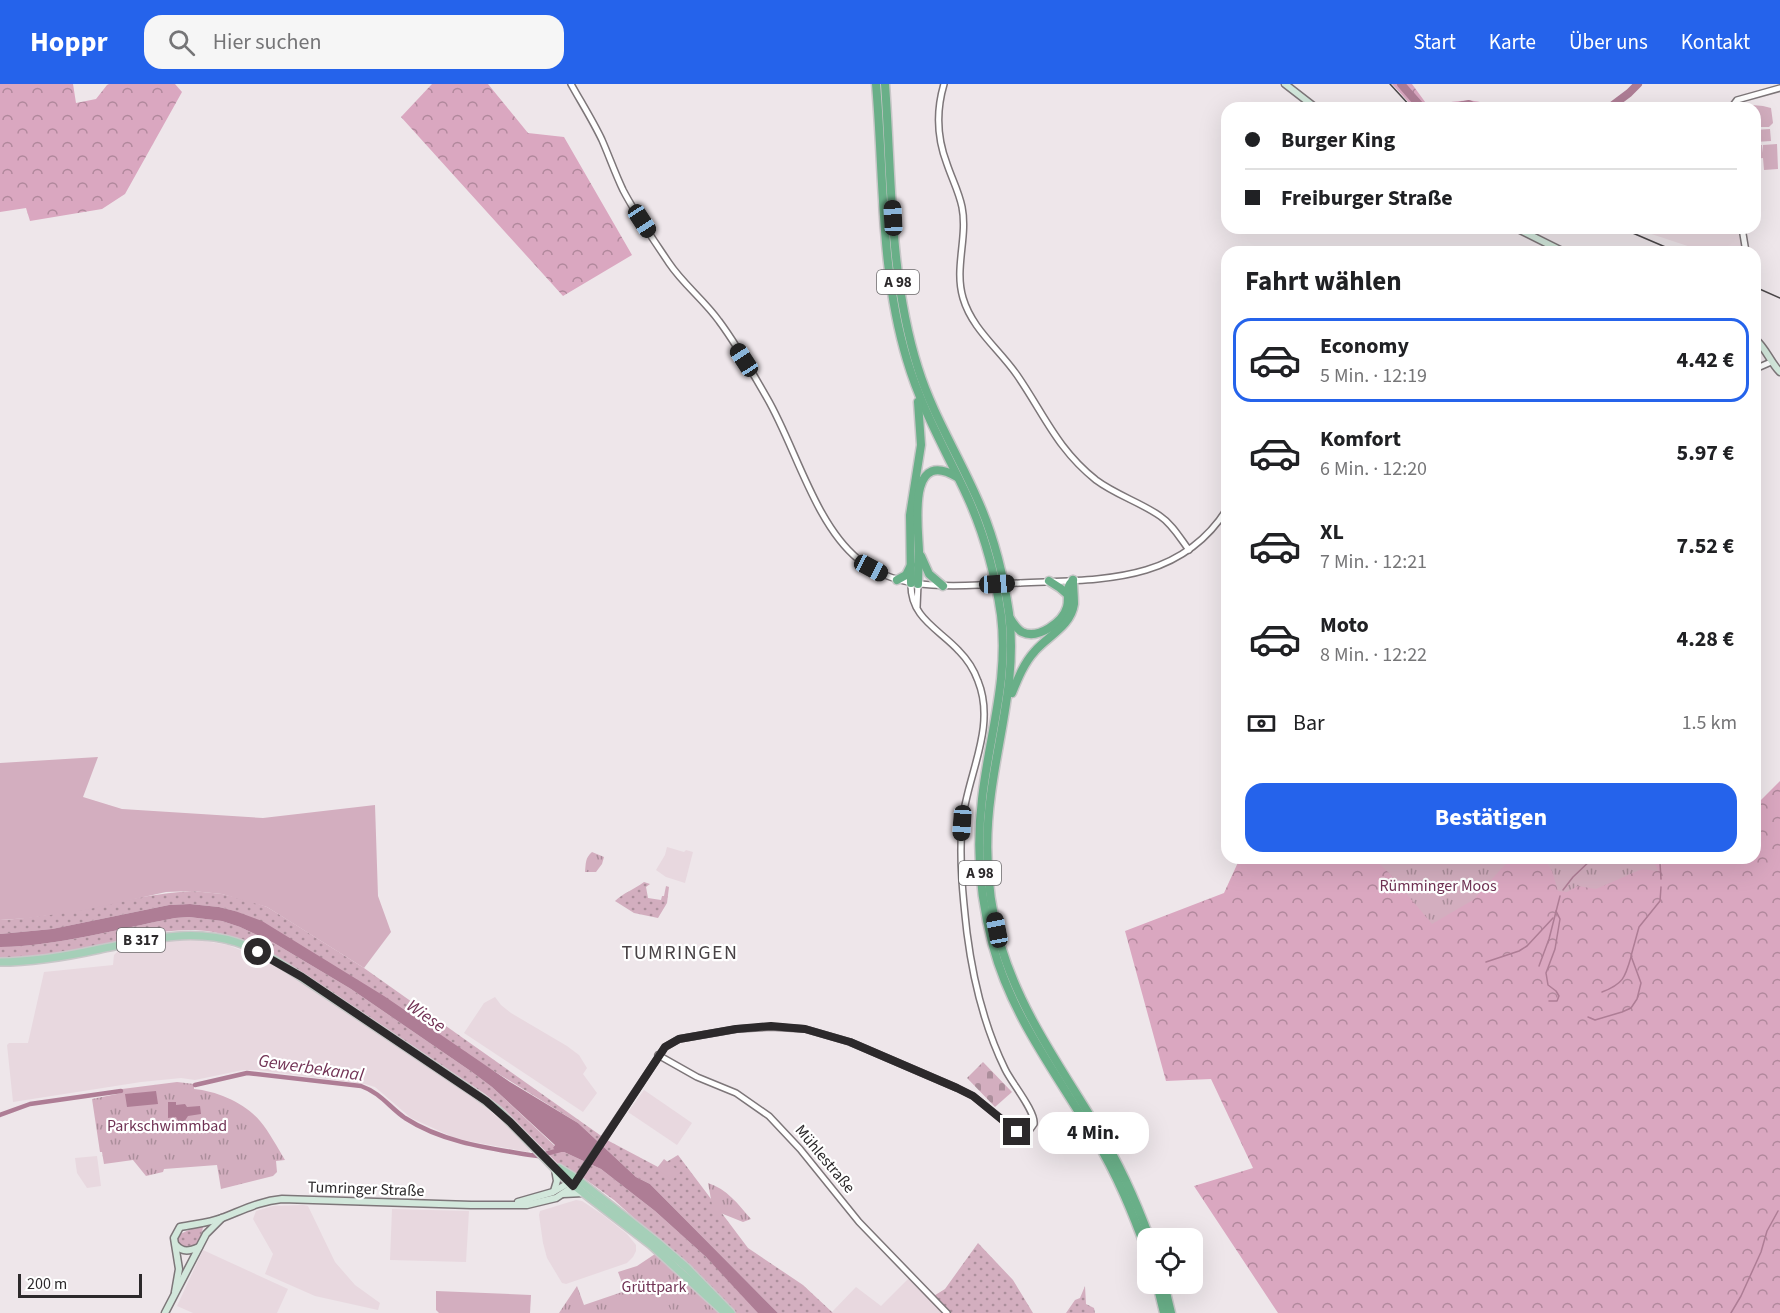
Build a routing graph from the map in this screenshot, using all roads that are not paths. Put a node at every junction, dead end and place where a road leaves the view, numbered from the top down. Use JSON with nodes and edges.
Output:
{"nodes":[{"id":1,"x":571,"y":84,"type":"edge"},
{"id":2,"x":876,"y":84,"type":"edge"},
{"id":3,"x":885,"y":84,"type":"edge"},
{"id":4,"x":944,"y":84,"type":"edge"},
{"id":5,"x":1285,"y":84,"type":"edge"},
{"id":6,"x":1780,"y":88,"type":"edge"},
{"id":7,"x":1308,"y":102,"type":"edge"},
{"id":8,"x":1735,"y":102,"type":"edge"},
{"id":9,"x":1528,"y":234,"type":"edge"},
{"id":10,"x":1552,"y":246,"type":"edge"},
{"id":11,"x":1761,"y":345,"type":"edge"},
{"id":12,"x":1771,"y":362,"type":"junction"},
{"id":13,"x":1761,"y":366,"type":"edge"},
{"id":14,"x":1780,"y":372,"type":"edge"},
{"id":15,"x":917,"y":392,"type":"junction"},
{"id":16,"x":958,"y":477,"type":"junction"},
{"id":17,"x":1221,"y":518,"type":"edge"},
{"id":18,"x":919,"y":550,"type":"junction"},
{"id":19,"x":1189,"y":550,"type":"junction"},
{"id":20,"x":911,"y":565,"type":"junction"},
{"id":21,"x":897,"y":580,"type":"junction"},
{"id":22,"x":1073,"y":580,"type":"junction"},
{"id":23,"x":1049,"y":581,"type":"junction"},
{"id":24,"x":915,"y":584,"type":"junction"},
{"id":25,"x":943,"y":586,"type":"junction"},
{"id":26,"x":1067,"y":594,"type":"junction"},
{"id":27,"x":1010,"y":618,"type":"junction"},
{"id":28,"x":1008,"y":701,"type":"junction"},
{"id":29,"x":0,"y":962,"type":"edge"},
{"id":30,"x":1011,"y":985,"type":"junction"},
{"id":31,"x":658,"y":1055,"type":"junction"},
{"id":32,"x":554,"y":1167,"type":"junction"},
{"id":33,"x":573,"y":1182,"type":"junction"},
{"id":34,"x":554,"y":1192,"type":"junction"},
{"id":35,"x":562,"y":1194,"type":"junction"},
{"id":36,"x":583,"y":1194,"type":"junction"},
{"id":37,"x":1129,"y":1196,"type":"junction"},
{"id":38,"x":535,"y":1201,"type":"junction"},
{"id":39,"x":223,"y":1218,"type":"junction"},
{"id":40,"x":205,"y":1222,"type":"junction"},
{"id":41,"x":1139,"y":1228,"type":"edge"},
{"id":42,"x":1145,"y":1228,"type":"edge"},
{"id":43,"x":206,"y":1234,"type":"junction"},
{"id":44,"x":174,"y":1243,"type":"junction"},
{"id":45,"x":654,"y":1245,"type":"junction"},
{"id":46,"x":199,"y":1247,"type":"junction"},
{"id":47,"x":175,"y":1292,"type":"junction"},
{"id":48,"x":1159,"y":1294,"type":"edge"},
{"id":49,"x":1166,"y":1294,"type":"edge"},
{"id":50,"x":165,"y":1313,"type":"edge"},
{"id":51,"x":725,"y":1313,"type":"edge"},
{"id":52,"x":731,"y":1313,"type":"edge"},
{"id":53,"x":947,"y":1313,"type":"edge"},
{"id":54,"x":1164,"y":1313,"type":"edge"},
{"id":55,"x":1171,"y":1313,"type":"edge"}],
"edges":[{"from":1,"to":21,"type":"street"},
{"from":2,"to":15,"type":"highway","number":"A 98"},
{"from":3,"to":27,"type":"highway","number":"A 98"},
{"from":4,"to":19,"type":"street"},
{"from":5,"to":7,"type":"main road"},
{"from":6,"to":8,"type":"street"},
{"from":9,"to":10,"type":"main road"},
{"from":11,"to":12,"type":"main road"},
{"from":12,"to":13,"type":"street"},
{"from":12,"to":14,"type":"main road"},
{"from":15,"to":16,"type":"highway","number":"A 98"},
{"from":15,"to":20,"type":"highway"},
{"from":16,"to":18,"type":"highway"},
{"from":16,"to":30,"type":"highway","number":"A 98"},
{"from":17,"to":19,"type":"street"},
{"from":18,"to":24,"type":"highway"},
{"from":18,"to":25,"type":"highway"},
{"from":19,"to":22,"type":"street"},
{"from":20,"to":21,"type":"highway"},
{"from":20,"to":24,"type":"highway"},
{"from":21,"to":24,"type":"street"},
{"from":22,"to":23,"type":"street"},
{"from":22,"to":26,"type":"highway"},
{"from":22,"to":28,"type":"highway"},
{"from":23,"to":25,"type":"street","bridge":true},
{"from":23,"to":26,"type":"highway"},
{"from":24,"to":25,"type":"street"},
{"from":24,"to":31,"type":"street"},
{"from":26,"to":27,"type":"highway"},
{"from":27,"to":28,"type":"highway","number":"A 98"},
{"from":28,"to":30,"type":"highway","number":"A 98"},
{"from":29,"to":32,"type":"main road","number":"B 317"},
{"from":30,"to":37,"type":"highway","number":"A 98"},
{"from":31,"to":33,"type":"street"},
{"from":31,"to":53,"type":"street","name":"Mühlestraße"},
{"from":32,"to":33,"type":"main road","number":"B 317"},
{"from":32,"to":34,"type":"main road"},
{"from":33,"to":34,"type":"main road","name":"Tumringer Straße"},
{"from":33,"to":35,"type":"main road","name":"Tumringer Straße"},
{"from":33,"to":36,"type":"main road","number":"B 317"},
{"from":33,"to":45,"type":"main road","number":"B 317"},
{"from":34,"to":38,"type":"main road","name":"Tumringer Straße"},
{"from":35,"to":36,"type":"main road"},
{"from":35,"to":38,"type":"main road","name":"Tumringer Straße"},
{"from":36,"to":45,"type":"main road","number":"B 317"},
{"from":37,"to":41,"type":"highway","number":"A 98"},
{"from":37,"to":42,"type":"highway","number":"A 98"},
{"from":38,"to":39,"type":"main road","name":"Tumringer Straße"},
{"from":39,"to":40,"type":"main road","name":"Tumringer Straße"},
{"from":39,"to":43,"type":"main road","name":"Tumringer Straße"},
{"from":40,"to":43,"type":"main road"},
{"from":40,"to":44,"type":"main road","name":"Tumringer Straße"},
{"from":43,"to":46,"type":"main road"},
{"from":44,"to":46,"type":"main road"},
{"from":44,"to":47,"type":"main road"},
{"from":45,"to":51,"type":"main road","number":"B 317"},
{"from":45,"to":52,"type":"main road","number":"B 317"},
{"from":46,"to":47,"type":"main road"},
{"from":47,"to":50,"type":"main road"},
{"from":48,"to":54,"type":"highway"},
{"from":49,"to":55,"type":"highway"}]}
